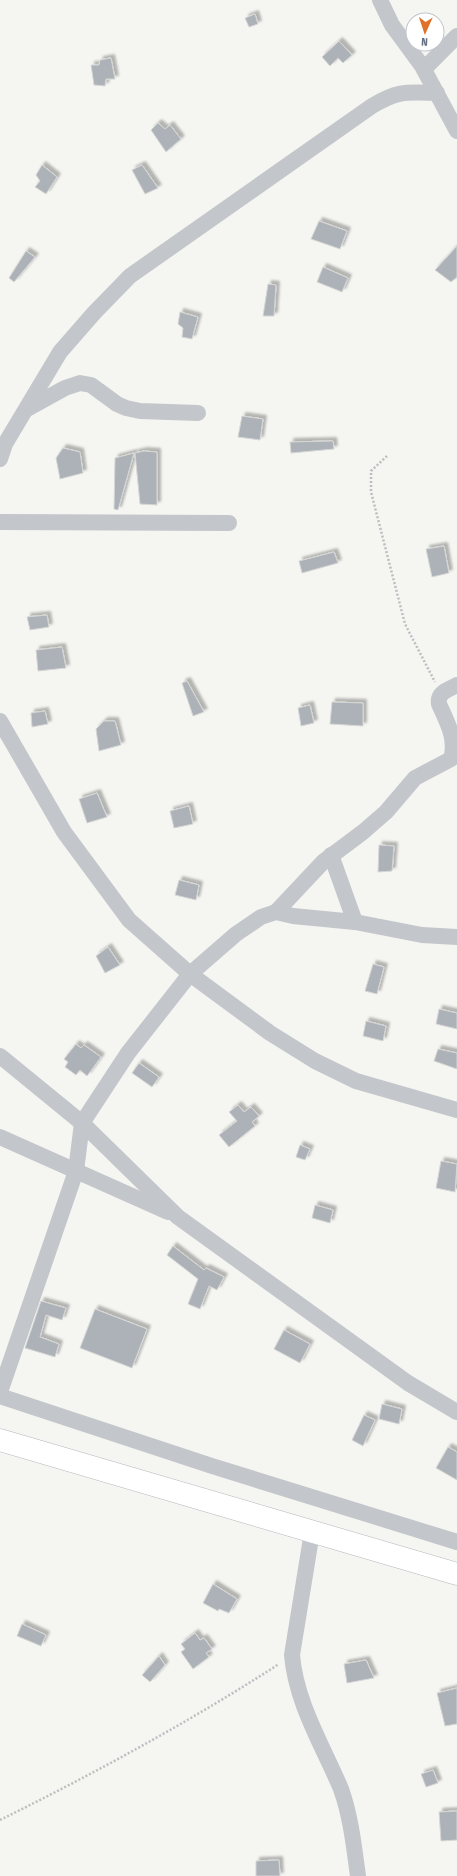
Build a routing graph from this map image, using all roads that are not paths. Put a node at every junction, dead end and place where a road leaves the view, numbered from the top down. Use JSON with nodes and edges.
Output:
{"nodes":[{"id":1,"x":380,"y":0,"type":"edge"},
{"id":2,"x":457,"y":36,"type":"edge"},
{"id":3,"x":424,"y":69,"type":"junction"},
{"id":4,"x":437,"y":92,"type":"junction"},
{"id":5,"x":457,"y":131,"type":"edge"},
{"id":6,"x":25,"y":410,"type":"junction"},
{"id":7,"x":198,"y":413,"type":"dead end"},
{"id":8,"x":0,"y":459,"type":"edge"},
{"id":9,"x":0,"y":522,"type":"edge"},
{"id":10,"x":229,"y":523,"type":"dead end"},
{"id":11,"x":457,"y":685,"type":"edge"},
{"id":12,"x":0,"y":721,"type":"edge"},
{"id":13,"x":331,"y":855,"type":"junction"},
{"id":14,"x":276,"y":912,"type":"junction"},
{"id":15,"x":355,"y":922,"type":"junction"},
{"id":16,"x":457,"y":937,"type":"edge"},
{"id":17,"x":190,"y":974,"type":"junction"},
{"id":18,"x":0,"y":1056,"type":"edge"},
{"id":19,"x":457,"y":1110,"type":"edge"},
{"id":20,"x":82,"y":1123,"type":"junction"},
{"id":21,"x":0,"y":1137,"type":"edge"},
{"id":22,"x":76,"y":1171,"type":"junction"},
{"id":23,"x":178,"y":1217,"type":"junction"},
{"id":24,"x":0,"y":1392,"type":"edge"},
{"id":25,"x":0,"y":1396,"type":"edge"},
{"id":26,"x":457,"y":1412,"type":"edge"},
{"id":27,"x":0,"y":1440,"type":"edge"},
{"id":28,"x":312,"y":1532,"type":"junction"},
{"id":29,"x":457,"y":1542,"type":"edge"},
{"id":30,"x":457,"y":1574,"type":"edge"},
{"id":31,"x":358,"y":1876,"type":"edge"}],
"edges":[{"from":1,"to":3,"type":"street"},
{"from":2,"to":3,"type":"street"},
{"from":3,"to":4,"type":"street"},
{"from":4,"to":5,"type":"street"},
{"from":4,"to":6,"type":"street"},
{"from":6,"to":7,"type":"street"},
{"from":6,"to":8,"type":"street"},
{"from":9,"to":10,"type":"street"},
{"from":11,"to":13,"type":"street"},
{"from":12,"to":17,"type":"street"},
{"from":13,"to":14,"type":"street"},
{"from":13,"to":15,"type":"street"},
{"from":14,"to":15,"type":"street"},
{"from":14,"to":17,"type":"street"},
{"from":15,"to":16,"type":"street"},
{"from":17,"to":19,"type":"street"},
{"from":17,"to":20,"type":"street"},
{"from":18,"to":20,"type":"street"},
{"from":20,"to":22,"type":"street"},
{"from":20,"to":23,"type":"street"},
{"from":21,"to":22,"type":"street"},
{"from":22,"to":23,"type":"street"},
{"from":22,"to":24,"type":"street"},
{"from":23,"to":26,"type":"street"},
{"from":25,"to":29,"type":"street"},
{"from":27,"to":28,"type":"main road"},
{"from":28,"to":30,"type":"main road"},
{"from":28,"to":31,"type":"street"}]}
